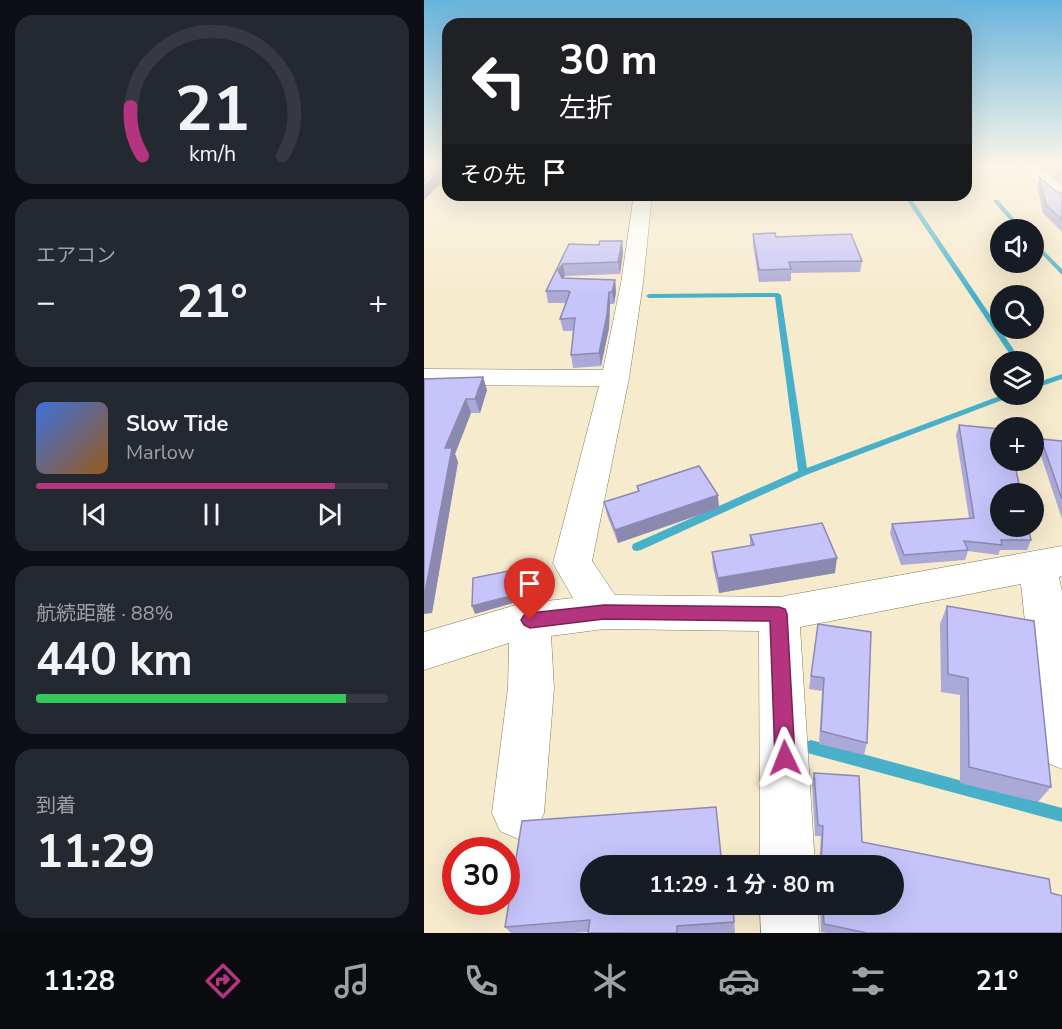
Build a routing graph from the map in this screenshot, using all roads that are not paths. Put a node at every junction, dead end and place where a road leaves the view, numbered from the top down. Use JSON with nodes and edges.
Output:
{"nodes":[{"id":1,"x":641,"y":208,"type":"edge"},
{"id":2,"x":608,"y":283,"type":"edge"},
{"id":3,"x":632,"y":283,"type":"junction"},
{"id":4,"x":424,"y":377,"type":"edge"},
{"id":5,"x":615,"y":378,"type":"junction"},
{"id":6,"x":1050,"y":563,"type":"edge"},
{"id":7,"x":604,"y":612,"type":"junction"},
{"id":8,"x":779,"y":614,"type":"junction"},
{"id":9,"x":530,"y":620,"type":"junction"},
{"id":10,"x":424,"y":651,"type":"edge"},
{"id":11,"x":1062,"y":745,"type":"edge"},
{"id":12,"x":518,"y":813,"type":"dead end"},
{"id":13,"x":788,"y":855,"type":"edge"},
{"id":14,"x":789,"y":915,"type":"edge"},
{"id":15,"x":790,"y":933,"type":"edge"}],
"edges":[{"from":1,"to":3,"type":"street"},
{"from":2,"to":3,"type":"street"},
{"from":3,"to":5,"type":"street"},
{"from":4,"to":5,"type":"street"},
{"from":5,"to":7,"type":"street"},
{"from":6,"to":8,"type":"street"},
{"from":6,"to":11,"type":"street"},
{"from":7,"to":8,"type":"street"},
{"from":7,"to":9,"type":"street"},
{"from":8,"to":13,"type":"street"},
{"from":9,"to":10,"type":"street"},
{"from":9,"to":12,"type":"street"},
{"from":14,"to":15,"type":"street"}]}
